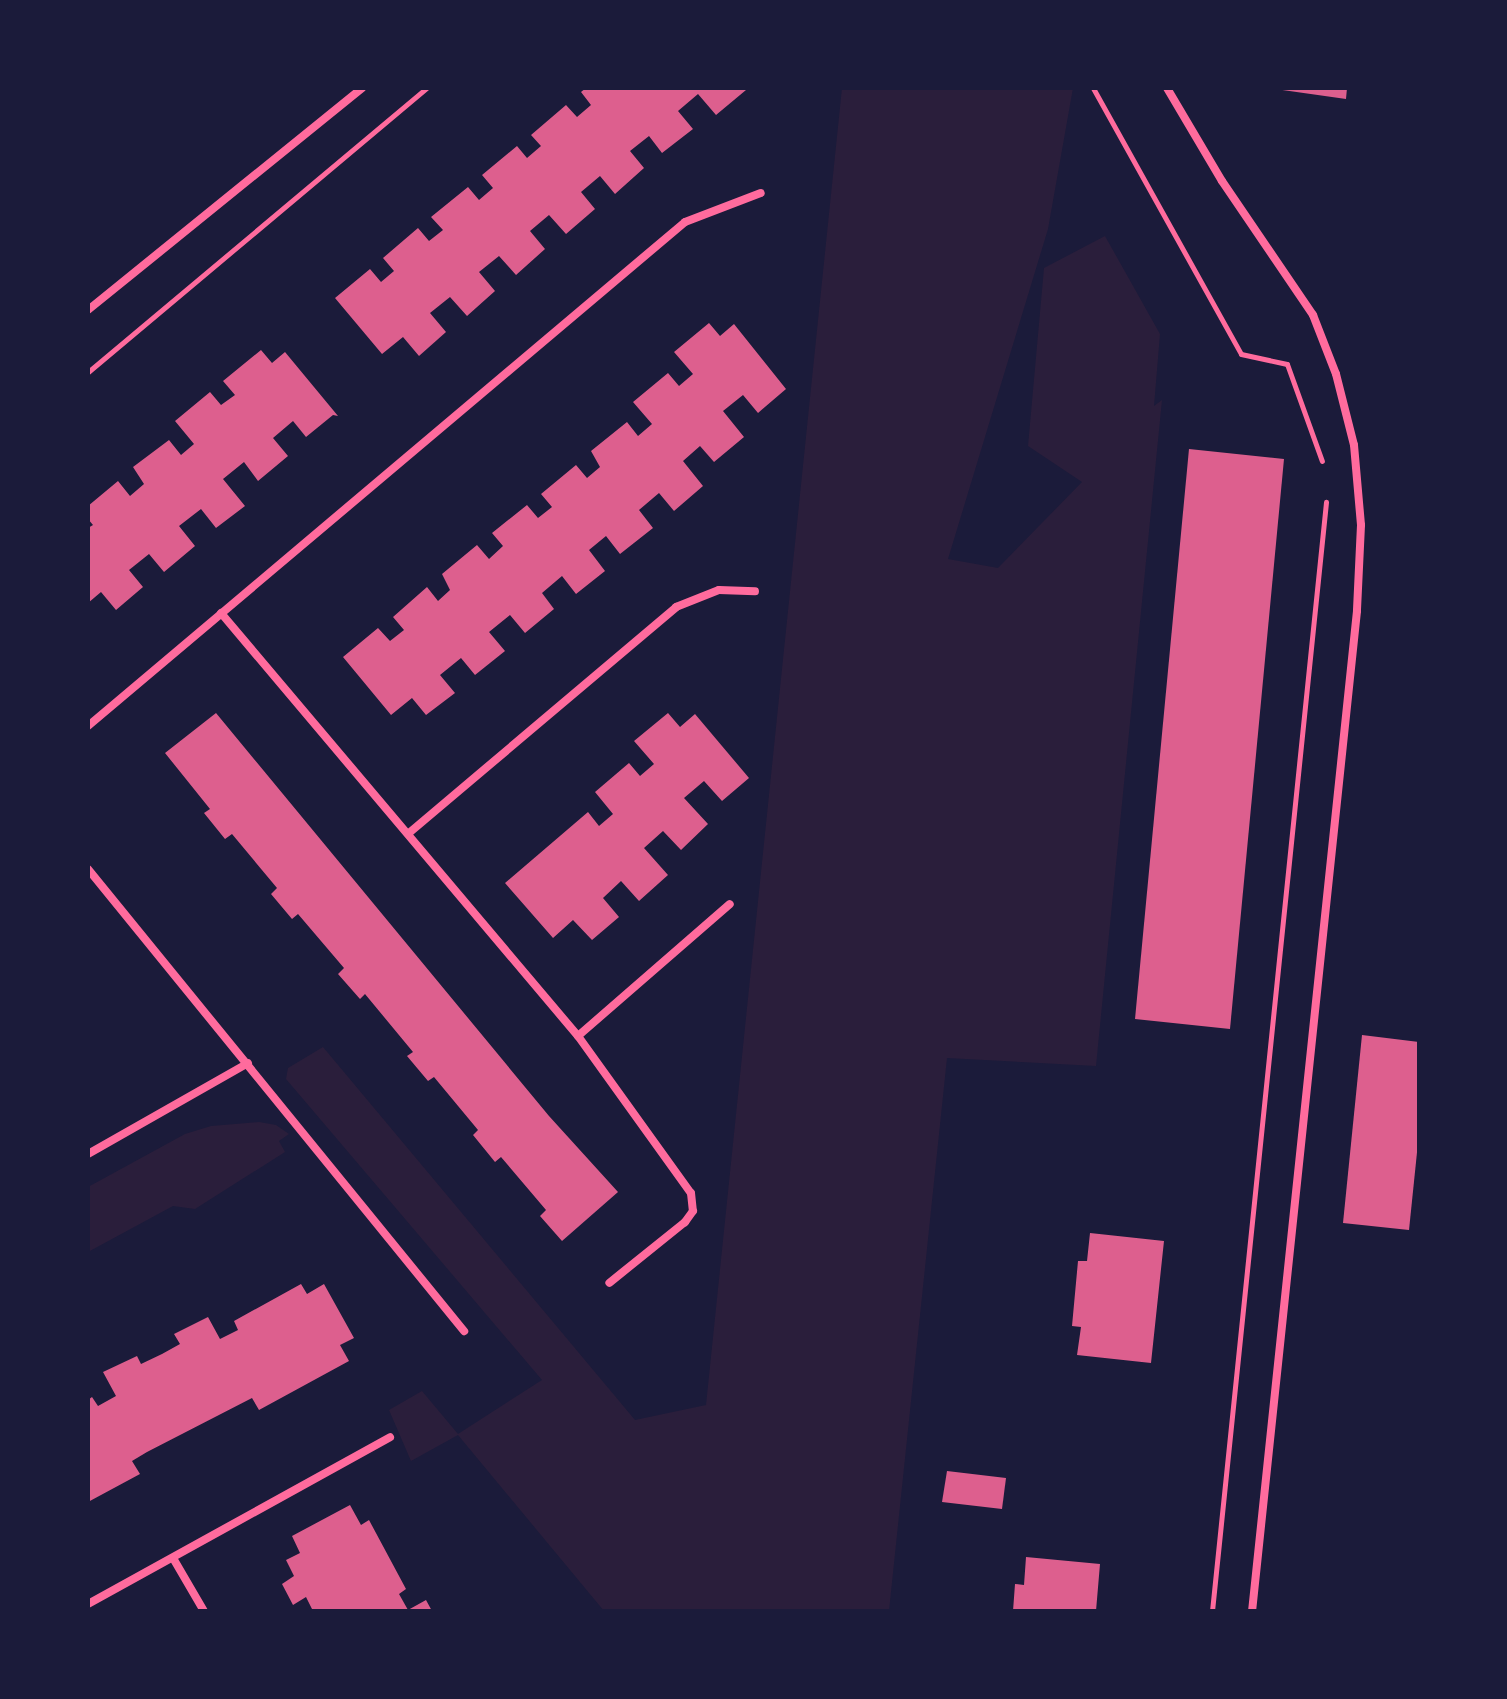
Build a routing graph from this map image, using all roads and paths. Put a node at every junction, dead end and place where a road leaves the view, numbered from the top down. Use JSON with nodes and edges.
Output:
{"nodes":[{"id":1,"x":362,"y":88,"type":"edge"},
{"id":2,"x":427,"y":88,"type":"edge"},
{"id":3,"x":1093,"y":88,"type":"edge"},
{"id":4,"x":1167,"y":88,"type":"edge"},
{"id":5,"x":761,"y":193,"type":"dead end"},
{"id":6,"x":88,"y":310,"type":"edge"},
{"id":7,"x":88,"y":372,"type":"edge"},
{"id":8,"x":1323,"y":464,"type":"dead end"},
{"id":9,"x":1326,"y":494,"type":"dead end"},
{"id":10,"x":755,"y":591,"type":"dead end"},
{"id":11,"x":221,"y":613,"type":"junction"},
{"id":12,"x":88,"y":726,"type":"edge"},
{"id":13,"x":409,"y":833,"type":"junction"},
{"id":14,"x":88,"y":869,"type":"edge"},
{"id":15,"x":730,"y":904,"type":"dead end"},
{"id":16,"x":578,"y":1036,"type":"junction"},
{"id":17,"x":248,"y":1063,"type":"junction"},
{"id":18,"x":88,"y":1154,"type":"edge"},
{"id":19,"x":609,"y":1283,"type":"dead end"},
{"id":20,"x":464,"y":1331,"type":"dead end"},
{"id":21,"x":390,"y":1437,"type":"dead end"},
{"id":22,"x":173,"y":1558,"type":"junction"},
{"id":23,"x":88,"y":1604,"type":"edge"},
{"id":24,"x":204,"y":1611,"type":"edge"},
{"id":25,"x":1212,"y":1611,"type":"edge"},
{"id":26,"x":1252,"y":1611,"type":"edge"}],
"edges":[{"from":1,"to":6,"type":"street"},
{"from":2,"to":7,"type":"path"},
{"from":3,"to":8,"type":"path"},
{"from":4,"to":26,"type":"street"},
{"from":5,"to":11,"type":"street"},
{"from":9,"to":25,"type":"path"},
{"from":10,"to":13,"type":"street"},
{"from":11,"to":12,"type":"street"},
{"from":11,"to":13,"type":"street"},
{"from":13,"to":16,"type":"street"},
{"from":14,"to":17,"type":"street"},
{"from":15,"to":16,"type":"street"},
{"from":16,"to":19,"type":"street"},
{"from":17,"to":18,"type":"street"},
{"from":17,"to":20,"type":"street"},
{"from":21,"to":22,"type":"street"},
{"from":22,"to":23,"type":"street"},
{"from":22,"to":24,"type":"street"}]}
